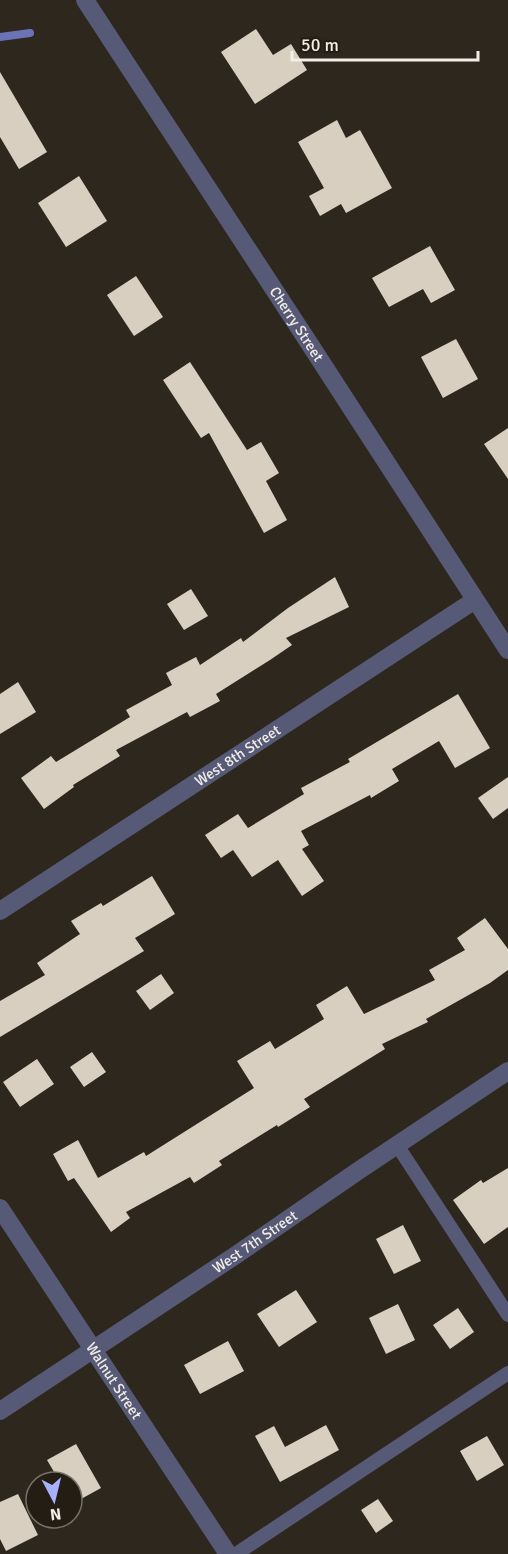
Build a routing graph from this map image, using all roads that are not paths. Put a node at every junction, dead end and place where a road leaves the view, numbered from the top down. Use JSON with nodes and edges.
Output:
{"nodes":[{"id":1,"x":85,"y":0,"type":"edge"},
{"id":2,"x":476,"y":600,"type":"junction"},
{"id":3,"x":508,"y":650,"type":"edge"},
{"id":4,"x":0,"y":910,"type":"edge"},
{"id":5,"x":508,"y":1071,"type":"edge"},
{"id":6,"x":397,"y":1145,"type":"junction"},
{"id":7,"x":0,"y":1208,"type":"edge"},
{"id":8,"x":508,"y":1315,"type":"edge"},
{"id":9,"x":93,"y":1350,"type":"junction"},
{"id":10,"x":508,"y":1373,"type":"edge"},
{"id":11,"x":0,"y":1411,"type":"edge"},
{"id":12,"x":228,"y":1554,"type":"edge"},
{"id":13,"x":236,"y":1554,"type":"edge"}],
"edges":[{"from":1,"to":2,"type":"street","name":"Cherry Street"},
{"from":2,"to":3,"type":"street","name":"Cherry Street"},
{"from":2,"to":4,"type":"street","name":"West 8th Street"},
{"from":5,"to":6,"type":"street","name":"West 7th Street"},
{"from":6,"to":8,"type":"lane"},
{"from":6,"to":9,"type":"street","name":"West 7th Street"},
{"from":7,"to":9,"type":"street","name":"Walnut Street"},
{"from":9,"to":11,"type":"street","name":"West 7th Street"},
{"from":9,"to":12,"type":"street","name":"Walnut Street"},
{"from":10,"to":13,"type":"lane"}]}
